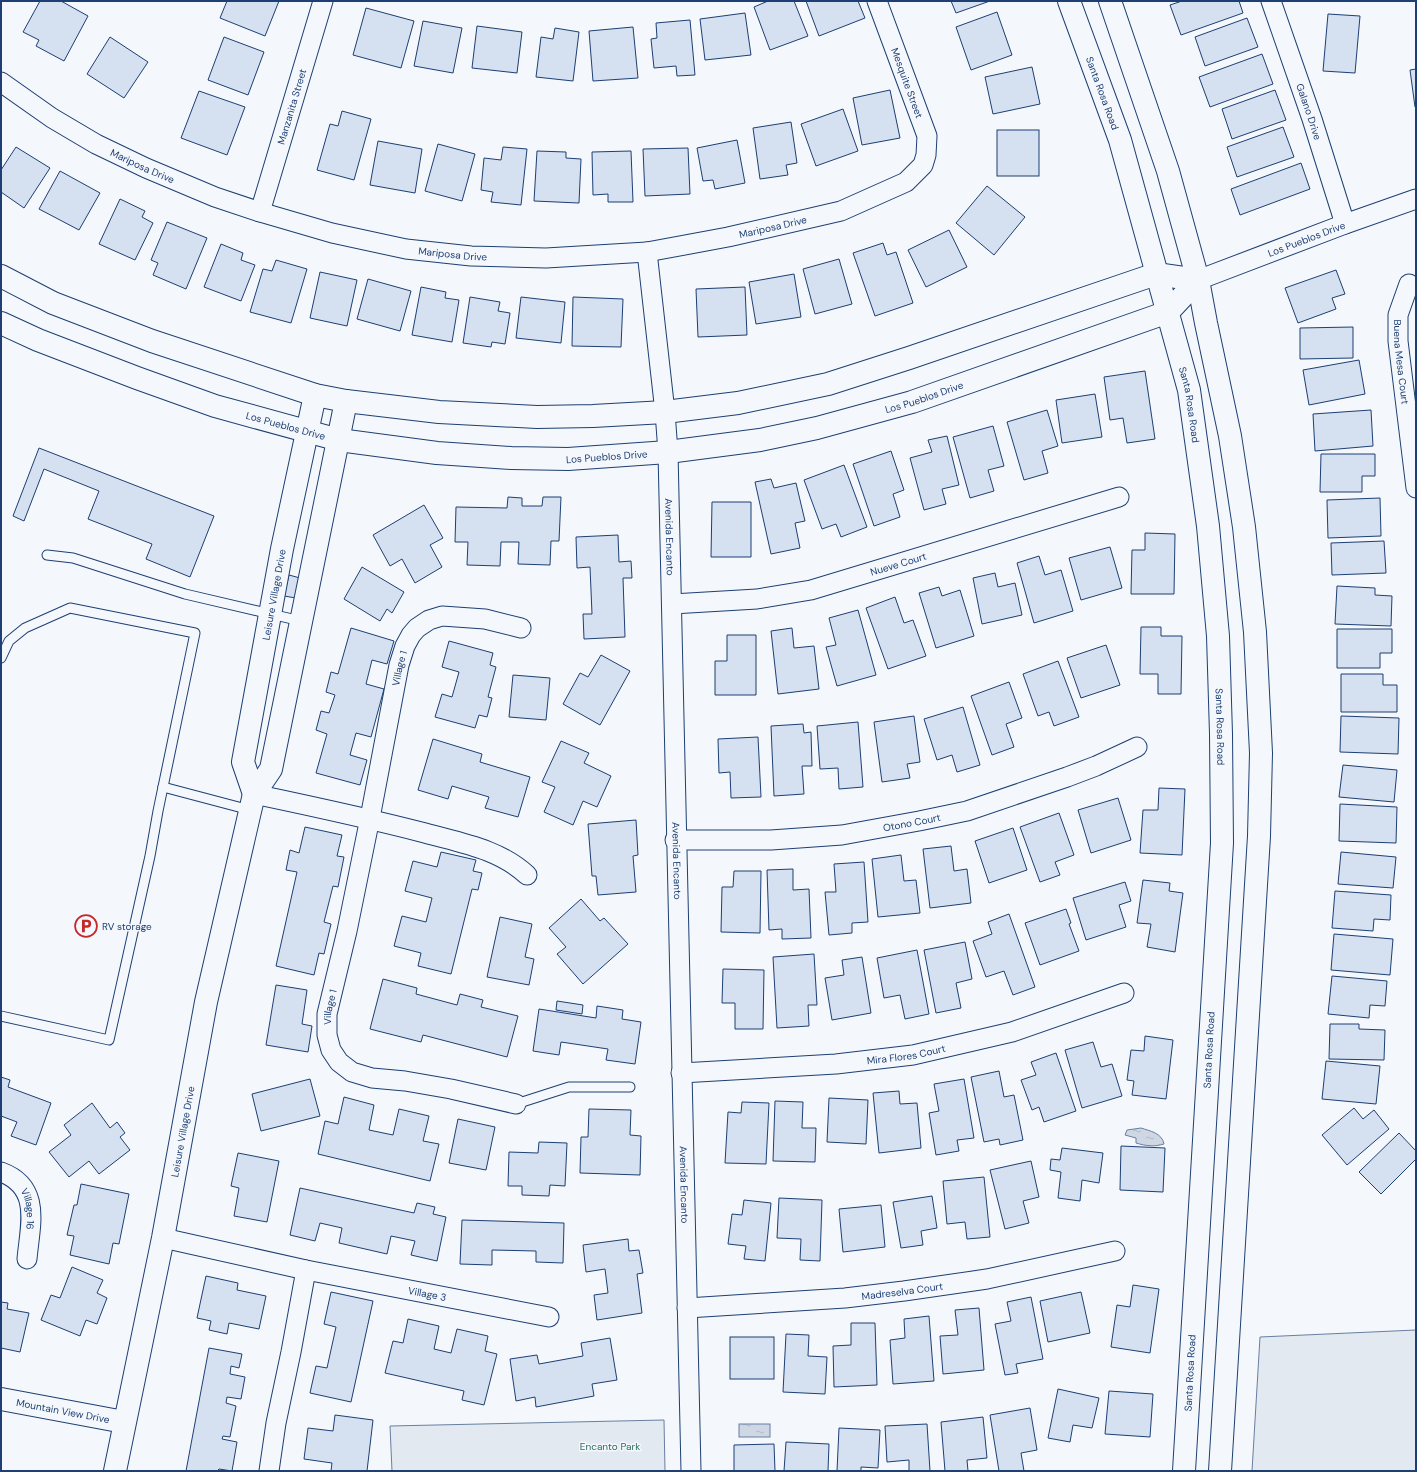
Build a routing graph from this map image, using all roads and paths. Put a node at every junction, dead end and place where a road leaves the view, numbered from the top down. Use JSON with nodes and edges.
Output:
{"nodes":[{"id":1,"x":323,"y":1,"type":"edge"},
{"id":2,"x":877,"y":1,"type":"edge"},
{"id":3,"x":1069,"y":1,"type":"edge"},
{"id":4,"x":1110,"y":1,"type":"edge"},
{"id":5,"x":1271,"y":1,"type":"edge"},
{"id":6,"x":1,"y":82,"type":"edge"},
{"id":7,"x":923,"y":165,"type":"joint"},
{"id":8,"x":1416,"y":199,"type":"edge"},
{"id":9,"x":260,"y":212,"type":"junction"},
{"id":10,"x":1345,"y":224,"type":"junction"},
{"id":11,"x":647,"y":252,"type":"junction"},
{"id":12,"x":1156,"y":274,"type":"junction"},
{"id":13,"x":1,"y":276,"type":"edge"},
{"id":14,"x":1198,"y":280,"type":"junction"},
{"id":15,"x":1409,"y":284,"type":"dead end"},
{"id":16,"x":1168,"y":312,"type":"junction"},
{"id":17,"x":1,"y":323,"type":"edge"},
{"id":18,"x":315,"y":395,"type":"junction"},
{"id":19,"x":346,"y":401,"type":"junction"},
{"id":20,"x":665,"y":412,"type":"junction"},
{"id":21,"x":307,"y":432,"type":"junction"},
{"id":22,"x":339,"y":440,"type":"junction"},
{"id":23,"x":668,"y":452,"type":"junction"},
{"id":24,"x":1416,"y":488,"type":"edge"},
{"id":25,"x":1119,"y":497,"type":"dead end"},
{"id":26,"x":282,"y":549,"type":"junction"},
{"id":27,"x":47,"y":555,"type":"dead end"},
{"id":28,"x":314,"y":557,"type":"junction"},
{"id":29,"x":672,"y":604,"type":"junction"},
{"id":30,"x":270,"y":614,"type":"junction"},
{"id":31,"x":301,"y":621,"type":"junction"},
{"id":32,"x":521,"y":628,"type":"dead end"},
{"id":33,"x":1,"y":658,"type":"edge"},
{"id":34,"x":1137,"y":747,"type":"dead end"},
{"id":35,"x":163,"y":787,"type":"junction"},
{"id":36,"x":252,"y":802,"type":"junction"},
{"id":37,"x":370,"y":818,"type":"junction"},
{"id":38,"x":675,"y":840,"type":"junction"},
{"id":39,"x":527,"y":875,"type":"dead end"},
{"id":40,"x":1124,"y":992,"type":"dead end"},
{"id":41,"x":1,"y":1016,"type":"edge"},
{"id":42,"x":681,"y":1073,"type":"junction"},
{"id":43,"x":630,"y":1087,"type":"dead end"},
{"id":44,"x":516,"y":1104,"type":"joint"},
{"id":45,"x":1,"y":1172,"type":"edge"},
{"id":46,"x":163,"y":1238,"type":"junction"},
{"id":47,"x":1115,"y":1251,"type":"dead end"},
{"id":48,"x":27,"y":1258,"type":"dead end"},
{"id":49,"x":306,"y":1270,"type":"junction"},
{"id":50,"x":687,"y":1308,"type":"junction"},
{"id":51,"x":549,"y":1317,"type":"dead end"},
{"id":52,"x":1,"y":1399,"type":"edge"},
{"id":53,"x":124,"y":1422,"type":"junction"},
{"id":54,"x":115,"y":1471,"type":"edge"},
{"id":55,"x":269,"y":1471,"type":"edge"},
{"id":56,"x":691,"y":1471,"type":"edge"},
{"id":57,"x":1184,"y":1471,"type":"edge"},
{"id":58,"x":1220,"y":1471,"type":"edge"}],
"edges":[{"from":1,"to":9,"type":"street","name":"Manzanita Street"},
{"from":2,"to":7,"type":"street","name":"Mesquite Street"},
{"from":3,"to":12,"type":"street","name":"Santa Rosa Road"},
{"from":4,"to":14,"type":"street"},
{"from":5,"to":10,"type":"street","name":"Galano Drive"},
{"from":6,"to":9,"type":"street","name":"Mariposa Drive"},
{"from":7,"to":11,"type":"street","name":"Mariposa Drive"},
{"from":8,"to":10,"type":"street","name":"Los Pueblos Drive"},
{"from":9,"to":11,"type":"street","name":"Mariposa Drive"},
{"from":10,"to":14,"type":"street","name":"Los Pueblos Drive"},
{"from":11,"to":20,"type":"street","name":"Avenida Encanto"},
{"from":12,"to":14,"type":"street","name":"Los Pueblos Drive"},
{"from":12,"to":16,"type":"street","name":"Santa Rosa Road"},
{"from":12,"to":20,"type":"street","name":"Los Pueblos Drive"},
{"from":13,"to":18,"type":"street","name":"Los Pueblos Drive"},
{"from":14,"to":16,"type":"street","name":"Los Pueblos Drive"},
{"from":14,"to":58,"type":"street"},
{"from":15,"to":24,"type":"street","name":"Buena Mesa Court"},
{"from":16,"to":23,"type":"street","name":"Los Pueblos Drive"},
{"from":16,"to":57,"type":"street","name":"Santa Rosa Road"},
{"from":17,"to":21,"type":"street","name":"Los Pueblos Drive"},
{"from":18,"to":19,"type":"street","name":"Los Pueblos Drive"},
{"from":18,"to":21,"type":"street","name":"Leisure Village Drive"},
{"from":19,"to":20,"type":"street","name":"Los Pueblos Drive"},
{"from":19,"to":22,"type":"street","name":"Leisure Village Drive"},
{"from":20,"to":23,"type":"street","name":"Avenida Encanto"},
{"from":21,"to":22,"type":"street","name":"Los Pueblos Drive"},
{"from":21,"to":26,"type":"street","name":"Leisure Village Drive"},
{"from":22,"to":23,"type":"street","name":"Los Pueblos Drive"},
{"from":22,"to":28,"type":"street","name":"Leisure Village Drive"},
{"from":23,"to":29,"type":"street","name":"Avenida Encanto"},
{"from":25,"to":29,"type":"street","name":"Nueve Court"},
{"from":26,"to":28,"type":"street"},
{"from":26,"to":30,"type":"street","name":"Leisure Village Drive"},
{"from":27,"to":30,"type":"lane"},
{"from":28,"to":31,"type":"street","name":"Leisure Village Drive"},
{"from":29,"to":38,"type":"street","name":"Avenida Encanto"},
{"from":30,"to":31,"type":"lane"},
{"from":30,"to":36,"type":"street","name":"Leisure Village Drive"},
{"from":31,"to":36,"type":"street","name":"Leisure Village Drive"},
{"from":32,"to":37,"type":"street","name":"Village 1"},
{"from":33,"to":35,"type":"lane"},
{"from":34,"to":38,"type":"street","name":"Otono Court"},
{"from":35,"to":36,"type":"lane"},
{"from":35,"to":41,"type":"lane"},
{"from":36,"to":37,"type":"street"},
{"from":36,"to":46,"type":"street","name":"Leisure Village Drive"},
{"from":37,"to":39,"type":"street"},
{"from":37,"to":44,"type":"street","name":"Village 1"},
{"from":38,"to":42,"type":"street","name":"Avenida Encanto"},
{"from":40,"to":42,"type":"street","name":"Mira Flores Court"},
{"from":42,"to":50,"type":"street","name":"Avenida Encanto"},
{"from":43,"to":44,"type":"lane"},
{"from":45,"to":48,"type":"street","name":"Village 16"},
{"from":46,"to":49,"type":"street","name":"Village 3"},
{"from":46,"to":53,"type":"street","name":"Leisure Village Drive"},
{"from":47,"to":50,"type":"street","name":"Madreselva Court"},
{"from":49,"to":51,"type":"street","name":"Village 3"},
{"from":49,"to":55,"type":"street"},
{"from":50,"to":56,"type":"street","name":"Avenida Encanto"},
{"from":52,"to":53,"type":"street","name":"Mountain View Drive"},
{"from":53,"to":54,"type":"street","name":"Leisure Village Drive"}]}
